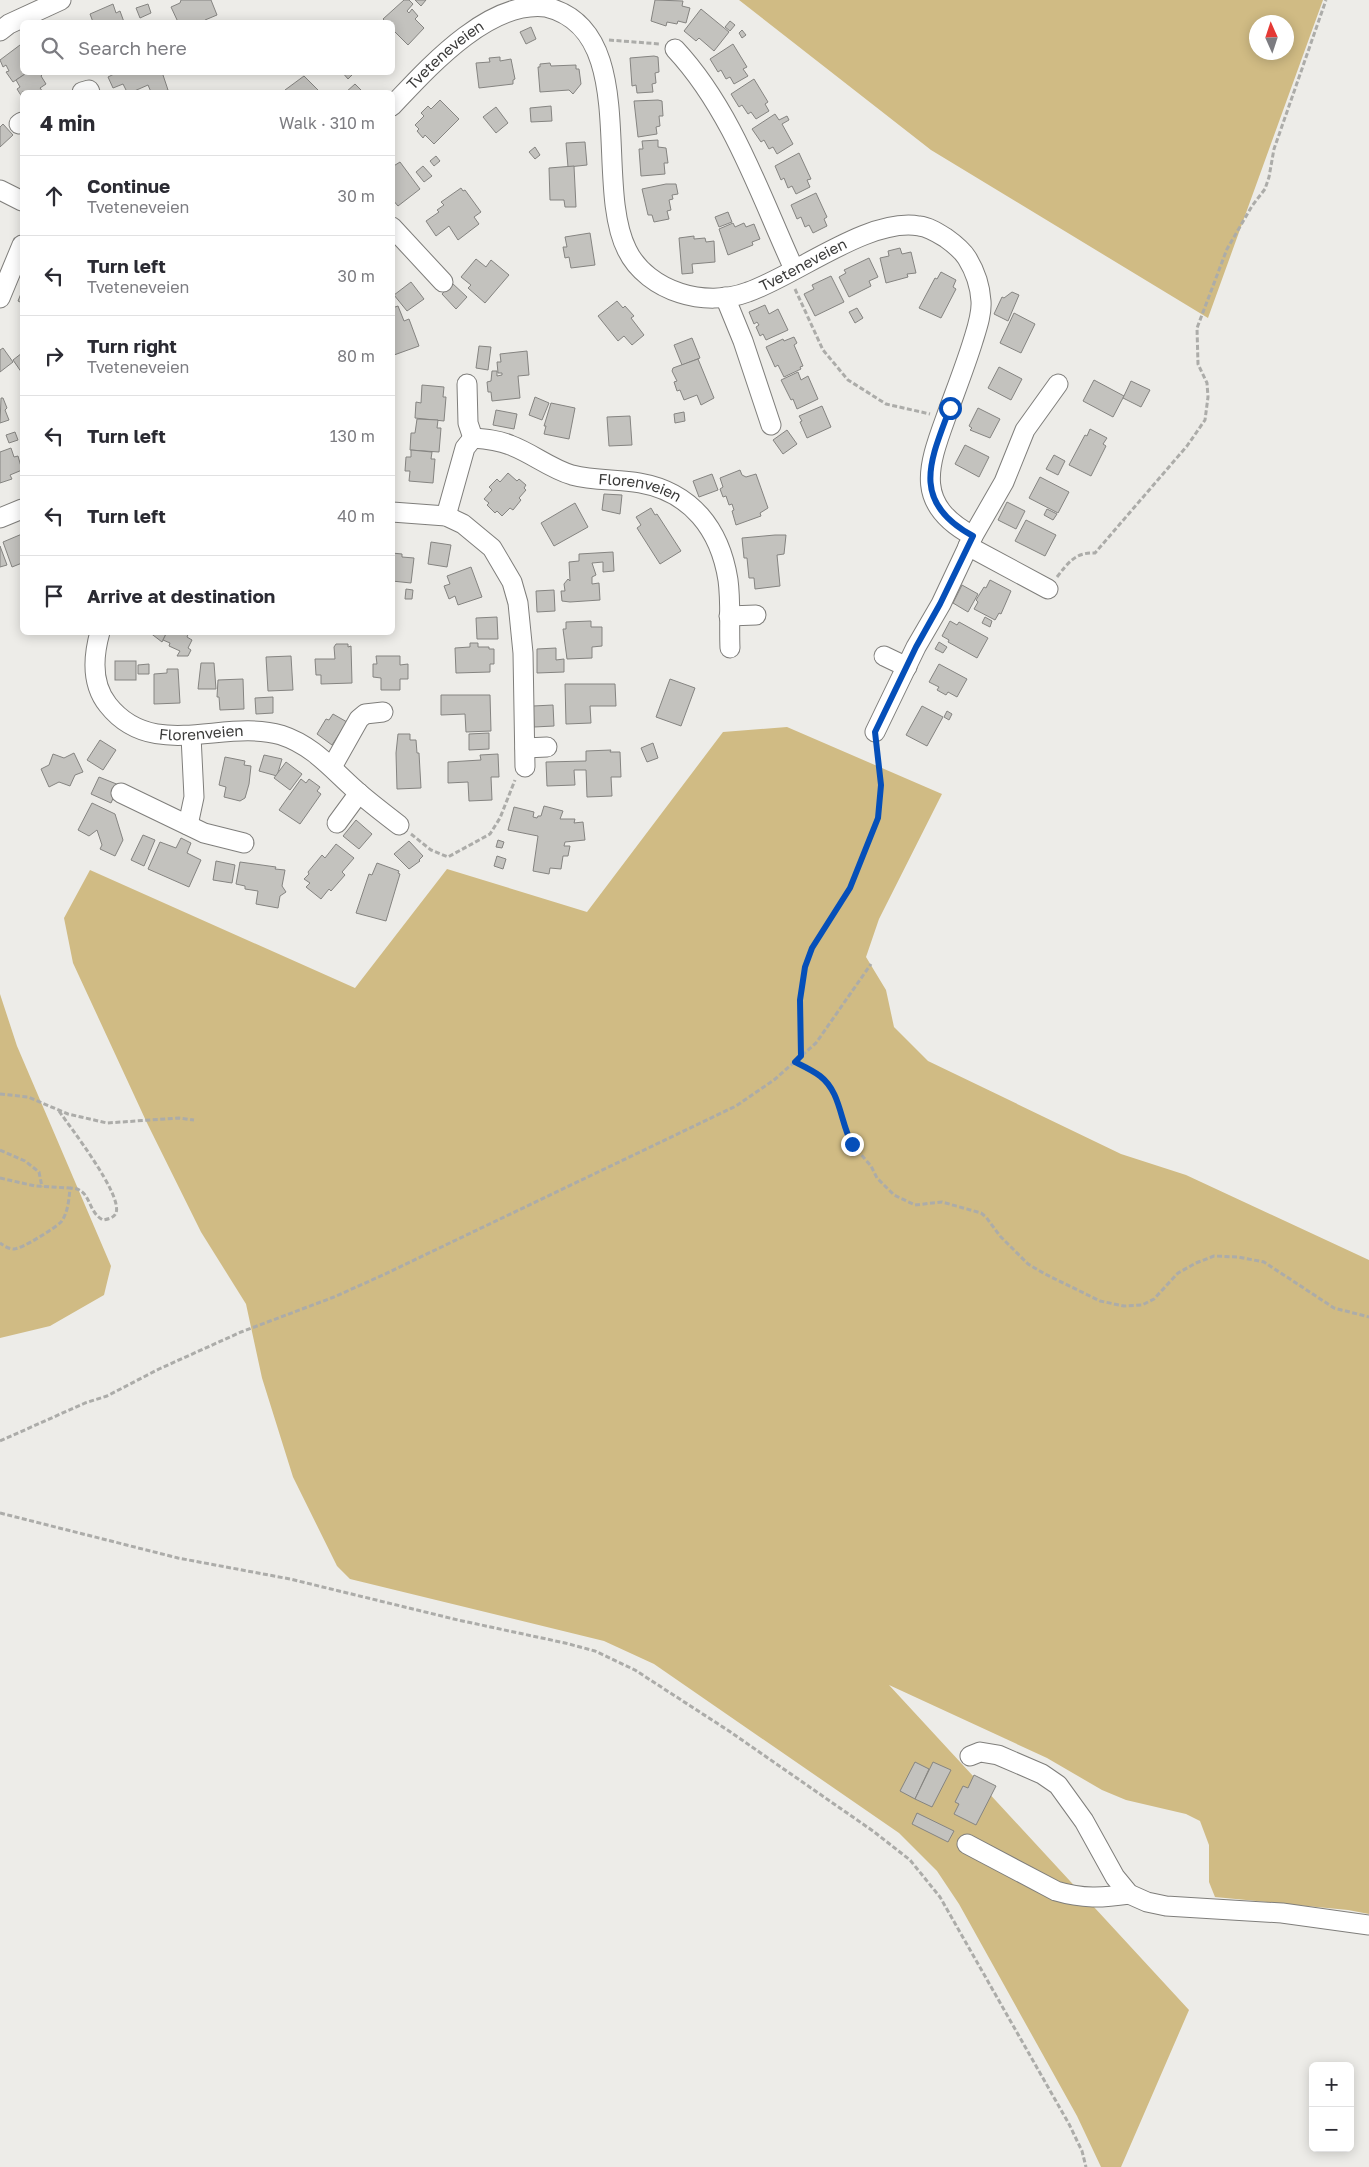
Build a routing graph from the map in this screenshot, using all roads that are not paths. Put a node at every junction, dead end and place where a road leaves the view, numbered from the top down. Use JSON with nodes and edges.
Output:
{"nodes":[{"id":1,"x":61,"y":0,"type":"edge"},
{"id":2,"x":533,"y":2,"type":"edge"},
{"id":3,"x":0,"y":31,"type":"edge"},
{"id":4,"x":675,"y":49,"type":"road end"},
{"id":5,"x":395,"y":103,"type":"edge"},
{"id":6,"x":0,"y":190,"type":"edge"},
{"id":7,"x":20,"y":200,"type":"edge"},
{"id":8,"x":395,"y":230,"type":"edge"},
{"id":9,"x":20,"y":250,"type":"edge"},
{"id":10,"x":791,"y":271,"type":"junction"},
{"id":11,"x":442,"y":282,"type":"dead end"},
{"id":12,"x":725,"y":297,"type":"junction"},
{"id":13,"x":0,"y":298,"type":"edge"},
{"id":14,"x":467,"y":384,"type":"dead end"},
{"id":15,"x":1058,"y":384,"type":"dead end"},
{"id":16,"x":771,"y":424,"type":"dead end"},
{"id":17,"x":473,"y":438,"type":"junction"},
{"id":18,"x":20,"y":510,"type":"edge"},
{"id":19,"x":395,"y":512,"type":"edge"},
{"id":20,"x":446,"y":516,"type":"junction"},
{"id":21,"x":0,"y":518,"type":"edge"},
{"id":22,"x":971,"y":541,"type":"junction"},
{"id":23,"x":1048,"y":590,"type":"road end"},
{"id":24,"x":756,"y":615,"type":"dead end"},
{"id":25,"x":729,"y":616,"type":"junction"},
{"id":26,"x":99,"y":635,"type":"edge"},
{"id":27,"x":730,"y":648,"type":"dead end"},
{"id":28,"x":884,"y":656,"type":"dead end"},
{"id":29,"x":907,"y":667,"type":"junction"},
{"id":30,"x":383,"y":712,"type":"dead end"},
{"id":31,"x":875,"y":732,"type":"road end"},
{"id":32,"x":191,"y":736,"type":"junction"},
{"id":33,"x":547,"y":747,"type":"dead end"},
{"id":34,"x":524,"y":748,"type":"junction"},
{"id":35,"x":332,"y":767,"type":"junction"},
{"id":36,"x":525,"y":767,"type":"road end"},
{"id":37,"x":359,"y":793,"type":"junction"},
{"id":38,"x":122,"y":794,"type":"dead end"},
{"id":39,"x":338,"y":823,"type":"dead end"},
{"id":40,"x":188,"y":825,"type":"junction"},
{"id":41,"x":399,"y":825,"type":"road end"},
{"id":42,"x":244,"y":843,"type":"dead end"},
{"id":43,"x":970,"y":1756,"type":"dead end"},
{"id":44,"x":967,"y":1844,"type":"dead end"},
{"id":45,"x":1129,"y":1894,"type":"junction"},
{"id":46,"x":1369,"y":1925,"type":"edge"}],
"edges":[{"from":1,"to":3,"type":"street"},
{"from":2,"to":5,"type":"street","name":"Tveteneveien"},
{"from":2,"to":12,"type":"street","name":"Tveteneveien"},
{"from":4,"to":10,"type":"street"},
{"from":6,"to":7,"type":"street"},
{"from":8,"to":11,"type":"street"},
{"from":9,"to":13,"type":"street"},
{"from":10,"to":12,"type":"street","name":"Tveteneveien"},
{"from":10,"to":22,"type":"street","name":"Tveteneveien"},
{"from":12,"to":16,"type":"street"},
{"from":14,"to":17,"type":"street"},
{"from":15,"to":22,"type":"street"},
{"from":17,"to":20,"type":"street"},
{"from":17,"to":25,"type":"street","name":"Florenveien"},
{"from":18,"to":21,"type":"street"},
{"from":19,"to":20,"type":"street"},
{"from":20,"to":34,"type":"street"},
{"from":22,"to":23,"type":"street","name":"Tveteneveien"},
{"from":22,"to":29,"type":"street"},
{"from":24,"to":25,"type":"street"},
{"from":25,"to":27,"type":"street","name":"Florenveien"},
{"from":26,"to":32,"type":"street","name":"Florenveien"},
{"from":28,"to":29,"type":"street"},
{"from":29,"to":31,"type":"street"},
{"from":30,"to":35,"type":"street"},
{"from":32,"to":35,"type":"street","name":"Florenveien"},
{"from":32,"to":40,"type":"street"},
{"from":33,"to":34,"type":"street"},
{"from":34,"to":36,"type":"street"},
{"from":35,"to":37,"type":"street","name":"Florenveien"},
{"from":37,"to":39,"type":"street"},
{"from":37,"to":41,"type":"street","name":"Florenveien"},
{"from":38,"to":40,"type":"street"},
{"from":40,"to":42,"type":"street"},
{"from":43,"to":45,"type":"street"},
{"from":44,"to":45,"type":"street"},
{"from":45,"to":46,"type":"street"}]}
